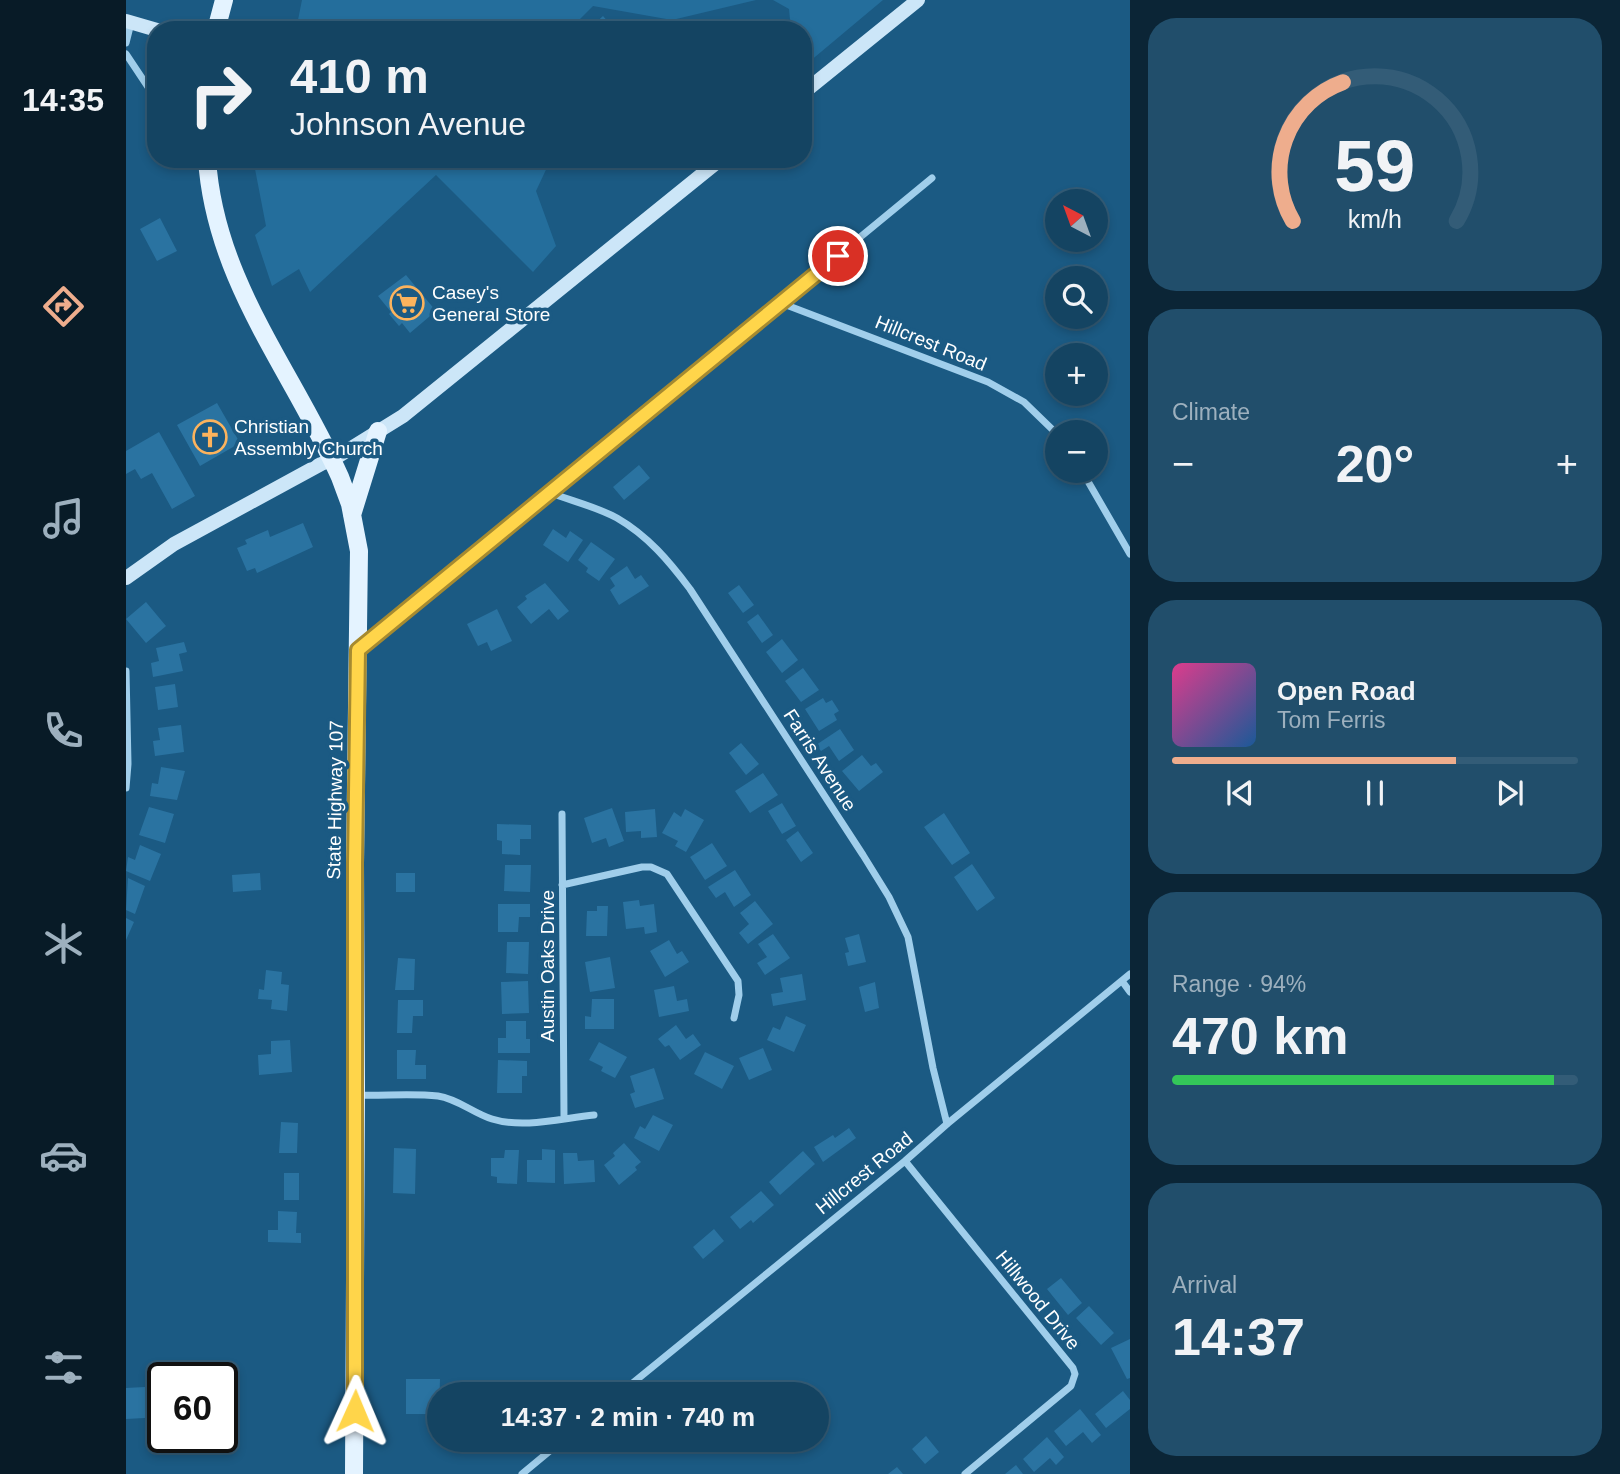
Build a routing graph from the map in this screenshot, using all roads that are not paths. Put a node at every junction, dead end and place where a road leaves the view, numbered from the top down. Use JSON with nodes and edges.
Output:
{"nodes":[{"id":1,"x":225,"y":0,"type":"edge"},
{"id":2,"x":918,"y":0,"type":"edge"},
{"id":3,"x":219,"y":21,"type":"edge"},
{"id":4,"x":128,"y":22,"type":"edge"},
{"id":5,"x":147,"y":27,"type":"edge"},
{"id":6,"x":126,"y":43,"type":"edge"},
{"id":7,"x":126,"y":54,"type":"edge"},
{"id":8,"x":147,"y":86,"type":"edge"},
{"id":9,"x":812,"y":86,"type":"edge"},
{"id":10,"x":208,"y":168,"type":"edge"},
{"id":11,"x":711,"y":168,"type":"edge"},
{"id":12,"x":932,"y":178,"type":"dead end"},
{"id":13,"x":781,"y":303,"type":"junction"},
{"id":14,"x":1045,"y":422,"type":"edge"},
{"id":15,"x":378,"y":431,"type":"junction"},
{"id":16,"x":332,"y":460,"type":"junction"},
{"id":17,"x":1089,"y":483,"type":"edge"},
{"id":18,"x":551,"y":493,"type":"junction"},
{"id":19,"x":352,"y":515,"type":"junction"},
{"id":20,"x":1130,"y":554,"type":"edge"},
{"id":21,"x":126,"y":578,"type":"edge"},
{"id":22,"x":358,"y":650,"type":"junction"},
{"id":23,"x":126,"y":671,"type":"edge"},
{"id":24,"x":126,"y":788,"type":"edge"},
{"id":25,"x":562,"y":814,"type":"dead end"},
{"id":26,"x":562,"y":885,"type":"junction"},
{"id":27,"x":1130,"y":974,"type":"edge"},
{"id":28,"x":1122,"y":981,"type":"junction"},
{"id":29,"x":1130,"y":992,"type":"edge"},
{"id":30,"x":734,"y":1018,"type":"dead end"},
{"id":31,"x":356,"y":1095,"type":"junction"},
{"id":32,"x":594,"y":1115,"type":"dead end"},
{"id":33,"x":564,"y":1118,"type":"junction"},
{"id":34,"x":947,"y":1124,"type":"junction"},
{"id":35,"x":905,"y":1161,"type":"junction"},
{"id":36,"x":634,"y":1382,"type":"edge"},
{"id":37,"x":549,"y":1452,"type":"edge"},
{"id":38,"x":354,"y":1474,"type":"edge"},
{"id":39,"x":522,"y":1474,"type":"edge"},
{"id":40,"x":965,"y":1474,"type":"edge"}],
"edges":[{"from":1,"to":3,"type":"main road"},
{"from":2,"to":9,"type":"street"},
{"from":4,"to":5,"type":"street"},
{"from":4,"to":6,"type":"street"},
{"from":7,"to":8,"type":"street"},
{"from":10,"to":16,"type":"main road","name":"State Highway 107"},
{"from":11,"to":15,"type":"street"},
{"from":12,"to":13,"type":"street"},
{"from":13,"to":14,"type":"street","name":"Hillcrest Road"},
{"from":13,"to":18,"type":"street"},
{"from":15,"to":16,"type":"street"},
{"from":15,"to":19,"type":"main road"},
{"from":16,"to":19,"type":"main road","name":"State Highway 107"},
{"from":16,"to":21,"type":"street"},
{"from":17,"to":20,"type":"street"},
{"from":18,"to":22,"type":"street"},
{"from":18,"to":34,"type":"street","name":"Farris Avenue"},
{"from":19,"to":22,"type":"main road","name":"State Highway 107"},
{"from":22,"to":31,"type":"main road","name":"State Highway 107"},
{"from":23,"to":24,"type":"street"},
{"from":25,"to":26,"type":"street","name":"Austin Oaks Drive"},
{"from":26,"to":30,"type":"street"},
{"from":26,"to":33,"type":"street","name":"Austin Oaks Drive"},
{"from":27,"to":28,"type":"street","name":"Hillcrest Road"},
{"from":28,"to":29,"type":"street"},
{"from":28,"to":34,"type":"street","name":"Hillcrest Road"},
{"from":31,"to":33,"type":"street"},
{"from":31,"to":38,"type":"main road","name":"State Highway 107"},
{"from":32,"to":33,"type":"street"},
{"from":34,"to":35,"type":"street","name":"Hillcrest Road"},
{"from":35,"to":36,"type":"street","name":"Hillcrest Road"},
{"from":35,"to":40,"type":"street","name":"Hillwood Drive"},
{"from":37,"to":39,"type":"street"}]}
